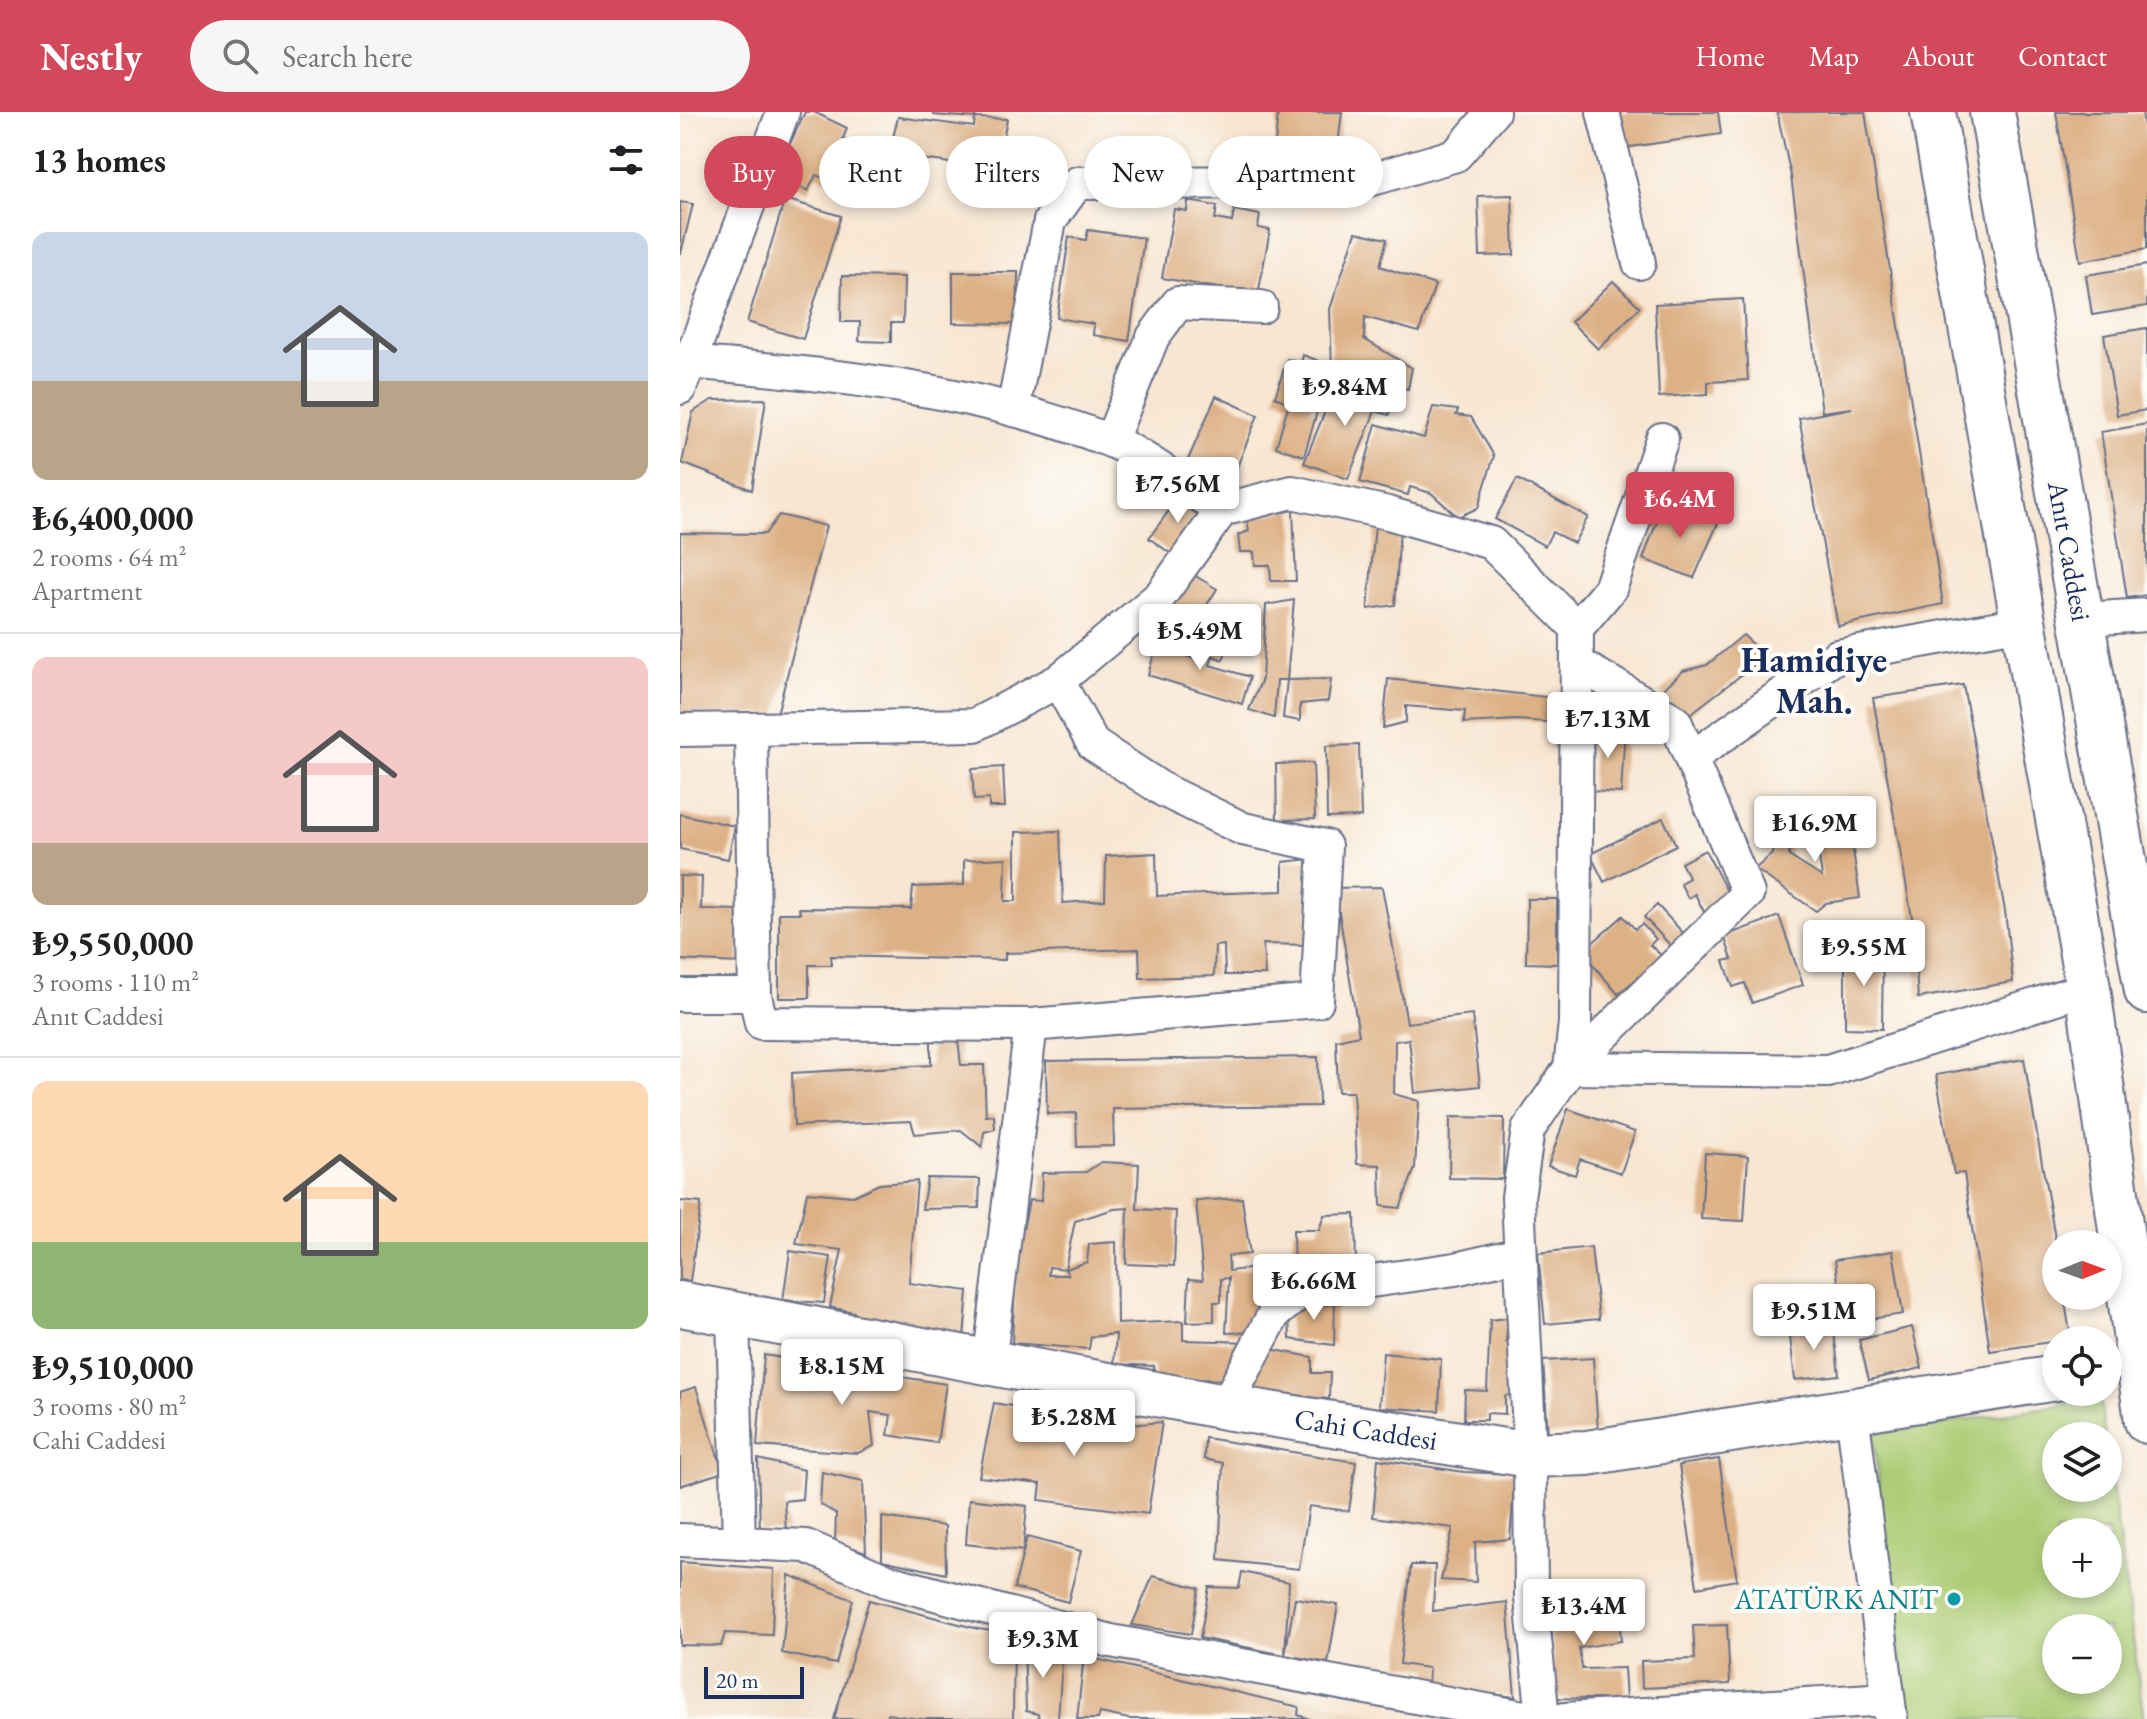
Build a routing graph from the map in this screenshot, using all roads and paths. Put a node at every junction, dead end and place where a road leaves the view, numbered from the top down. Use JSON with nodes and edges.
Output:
{"nodes":[{"id":1,"x":783,"y":112,"type":"edge"},
{"id":2,"x":1493,"y":112,"type":"edge"},
{"id":3,"x":1603,"y":112,"type":"edge"},
{"id":4,"x":1933,"y":112,"type":"edge"},
{"id":5,"x":1992,"y":112,"type":"edge"},
{"id":6,"x":1639,"y":263,"type":"dead end"},
{"id":7,"x":1261,"y":307,"type":"dead end"},
{"id":8,"x":692,"y":321,"type":"edge"},
{"id":9,"x":684,"y":375,"type":"edge"},
{"id":10,"x":1013,"y":410,"type":"junction"},
{"id":11,"x":1662,"y":439,"type":"dead end"},
{"id":12,"x":1111,"y":440,"type":"junction"},
{"id":13,"x":1222,"y":510,"type":"junction"},
{"id":14,"x":2147,"y":615,"type":"edge"},
{"id":15,"x":2083,"y":619,"type":"junction"},
{"id":16,"x":2023,"y":623,"type":"junction"},
{"id":17,"x":1577,"y":628,"type":"junction"},
{"id":18,"x":1577,"y":663,"type":"junction"},
{"id":19,"x":1058,"y":681,"type":"junction"},
{"id":20,"x":751,"y":729,"type":"junction"},
{"id":21,"x":680,"y":730,"type":"edge"},
{"id":22,"x":1691,"y":758,"type":"junction"},
{"id":23,"x":2139,"y":895,"type":"edge"},
{"id":24,"x":2088,"y":988,"type":"junction"},
{"id":25,"x":2147,"y":991,"type":"edge"},
{"id":26,"x":680,"y":995,"type":"edge"},
{"id":27,"x":755,"y":995,"type":"junction"},
{"id":28,"x":1031,"y":1025,"type":"junction"},
{"id":29,"x":1570,"y":1068,"type":"junction"},
{"id":30,"x":1520,"y":1254,"type":"junction"},
{"id":31,"x":680,"y":1304,"type":"edge"},
{"id":32,"x":733,"y":1316,"type":"junction"},
{"id":33,"x":989,"y":1364,"type":"junction"},
{"id":34,"x":2132,"y":1364,"type":"edge"},
{"id":35,"x":2042,"y":1380,"type":"edge"},
{"id":36,"x":1225,"y":1407,"type":"junction"},
{"id":37,"x":1852,"y":1412,"type":"junction"},
{"id":38,"x":2147,"y":1421,"type":"edge"},
{"id":39,"x":1530,"y":1455,"type":"junction"},
{"id":40,"x":680,"y":1540,"type":"edge"},
{"id":41,"x":739,"y":1543,"type":"junction"},
{"id":42,"x":1890,"y":1709,"type":"edge"},
{"id":43,"x":1535,"y":1719,"type":"edge"},
{"id":44,"x":1543,"y":1719,"type":"edge"},
{"id":45,"x":1565,"y":1719,"type":"edge"}],
"edges":[{"from":1,"to":8,"type":"street"},
{"from":2,"to":10,"type":"street"},
{"from":3,"to":6,"type":"street"},
{"from":4,"to":16,"type":"main road"},
{"from":5,"to":15,"type":"main road","name":"Anıt Caddesi"},
{"from":7,"to":12,"type":"street"},
{"from":8,"to":9,"type":"street"},
{"from":9,"to":10,"type":"street"},
{"from":10,"to":12,"type":"street"},
{"from":11,"to":17,"type":"street"},
{"from":12,"to":13,"type":"street"},
{"from":13,"to":17,"type":"street"},
{"from":13,"to":19,"type":"street"},
{"from":14,"to":15,"type":"street"},
{"from":15,"to":23,"type":"main road","name":"Anıt Caddesi"},
{"from":16,"to":22,"type":"street"},
{"from":16,"to":24,"type":"main road"},
{"from":17,"to":18,"type":"street"},
{"from":18,"to":22,"type":"street"},
{"from":18,"to":29,"type":"street"},
{"from":19,"to":20,"type":"street"},
{"from":19,"to":28,"type":"street"},
{"from":20,"to":21,"type":"street"},
{"from":20,"to":27,"type":"street"},
{"from":22,"to":29,"type":"street"},
{"from":23,"to":25,"type":"main road","name":"Anıt Caddesi"},
{"from":24,"to":29,"type":"street"},
{"from":24,"to":34,"type":"main road"},
{"from":26,"to":27,"type":"street"},
{"from":27,"to":28,"type":"street"},
{"from":28,"to":33,"type":"street"},
{"from":29,"to":30,"type":"street"},
{"from":30,"to":36,"type":"street"},
{"from":30,"to":39,"type":"street"},
{"from":31,"to":32,"type":"main road","name":"Cahi Caddesi"},
{"from":32,"to":33,"type":"main road","name":"Cahi Caddesi"},
{"from":32,"to":41,"type":"street"},
{"from":33,"to":36,"type":"main road","name":"Cahi Caddesi"},
{"from":34,"to":38,"type":"main road"},
{"from":35,"to":37,"type":"main road","name":"Cahi Caddesi"},
{"from":36,"to":39,"type":"main road","name":"Cahi Caddesi"},
{"from":37,"to":39,"type":"main road","name":"Cahi Caddesi"},
{"from":37,"to":42,"type":"street"},
{"from":39,"to":44,"type":"street"},
{"from":40,"to":41,"type":"street"},
{"from":41,"to":43,"type":"street"},
{"from":42,"to":45,"type":"street"}]}
